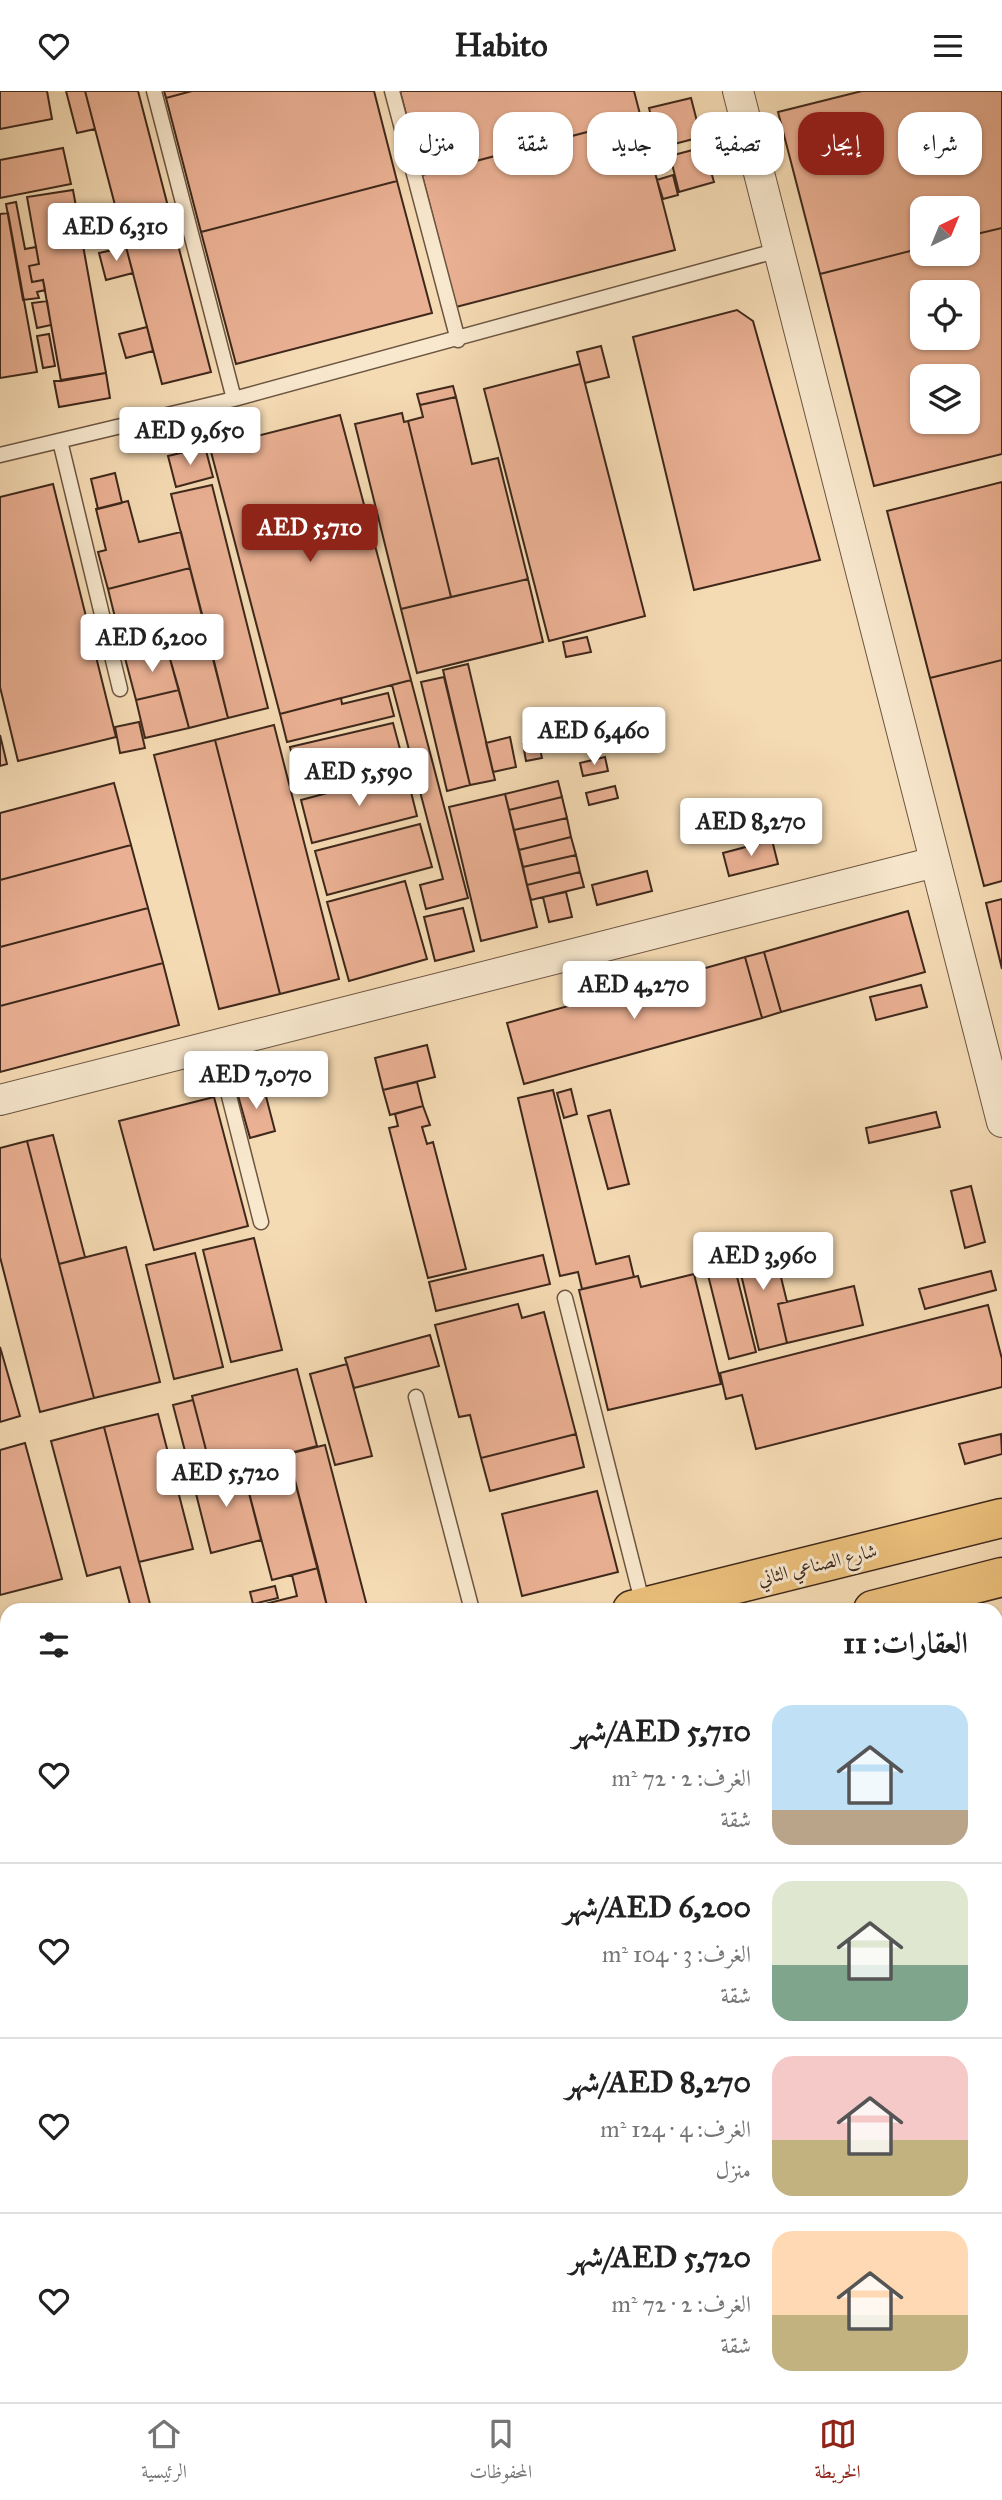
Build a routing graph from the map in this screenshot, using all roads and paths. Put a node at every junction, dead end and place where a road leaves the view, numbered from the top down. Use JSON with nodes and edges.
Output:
{"nodes":[{"id":1,"x":154,"y":91,"type":"edge"},
{"id":2,"x":392,"y":91,"type":"edge"},
{"id":3,"x":738,"y":91,"type":"edge"},
{"id":4,"x":779,"y":250,"type":"junction"},
{"id":5,"x":458,"y":340,"type":"junction"},
{"id":6,"x":234,"y":399,"type":"junction"},
{"id":7,"x":60,"y":441,"type":"junction"},
{"id":8,"x":0,"y":455,"type":"edge"},
{"id":9,"x":120,"y":689,"type":"dead end"},
{"id":10,"x":935,"y":862,"type":"junction"},
{"id":11,"x":216,"y":1045,"type":"junction"},
{"id":12,"x":0,"y":1100,"type":"edge"},
{"id":13,"x":1002,"y":1122,"type":"edge"},
{"id":14,"x":261,"y":1221,"type":"dead end"},
{"id":15,"x":565,"y":1298,"type":"dead end"},
{"id":16,"x":416,"y":1397,"type":"dead end"},
{"id":17,"x":1002,"y":1518,"type":"edge"},
{"id":18,"x":1002,"y":1577,"type":"edge"},
{"id":19,"x":470,"y":1603,"type":"edge"},
{"id":20,"x":637,"y":1603,"type":"edge"},
{"id":21,"x":662,"y":1603,"type":"edge"},
{"id":22,"x":907,"y":1603,"type":"edge"}],
"edges":[{"from":1,"to":6,"type":"lane"},
{"from":2,"to":5,"type":"lane"},
{"from":3,"to":4,"type":"street"},
{"from":4,"to":5,"type":"lane"},
{"from":4,"to":10,"type":"street"},
{"from":5,"to":6,"type":"lane"},
{"from":6,"to":7,"type":"lane"},
{"from":7,"to":8,"type":"lane"},
{"from":7,"to":9,"type":"lane"},
{"from":10,"to":11,"type":"street"},
{"from":10,"to":13,"type":"street"},
{"from":11,"to":12,"type":"street"},
{"from":11,"to":14,"type":"lane"},
{"from":15,"to":20,"type":"lane"},
{"from":16,"to":19,"type":"lane"},
{"from":17,"to":21,"type":"main road","name":"شارع الصناعي الثاني"},
{"from":18,"to":22,"type":"main road"}]}
